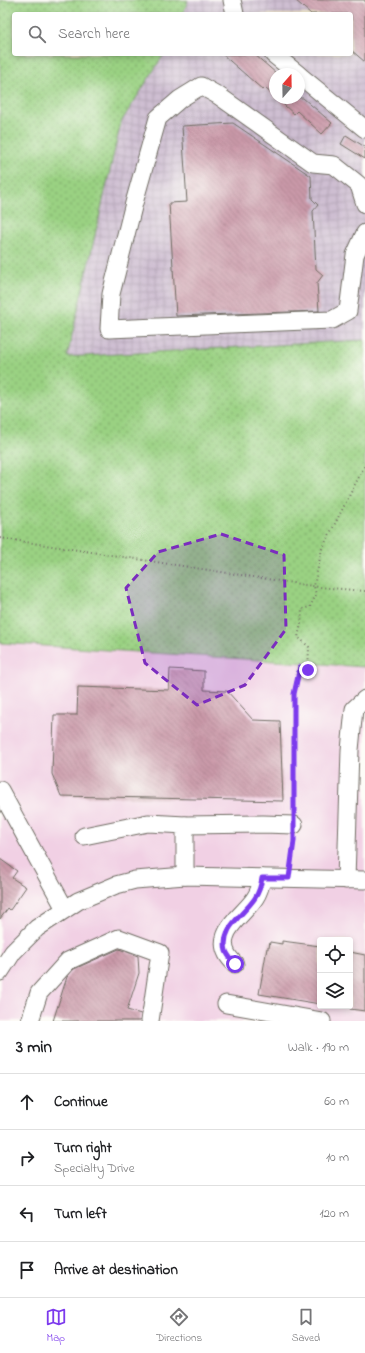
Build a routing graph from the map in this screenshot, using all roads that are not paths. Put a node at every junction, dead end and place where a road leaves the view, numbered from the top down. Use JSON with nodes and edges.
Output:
{"nodes":[{"id":1,"x":232,"y":0,"type":"edge"},
{"id":2,"x":235,"y":12,"type":"edge"},
{"id":3,"x":275,"y":56,"type":"edge"},
{"id":4,"x":290,"y":68,"type":"edge"},
{"id":5,"x":305,"y":81,"type":"edge"},
{"id":6,"x":365,"y":129,"type":"edge"},
{"id":7,"x":365,"y":204,"type":"edge"},
{"id":8,"x":365,"y":234,"type":"edge"},
{"id":9,"x":365,"y":699,"type":"edge"},
{"id":10,"x":0,"y":790,"type":"edge"},
{"id":11,"x":186,"y":825,"type":"junction"},
{"id":12,"x":294,"y":825,"type":"road end"},
{"id":13,"x":84,"y":836,"type":"dead end"},
{"id":14,"x":185,"y":876,"type":"junction"},
{"id":15,"x":262,"y":878,"type":"junction"},
{"id":16,"x":346,"y":880,"type":"junction"},
{"id":17,"x":365,"y":880,"type":"edge"},
{"id":18,"x":65,"y":909,"type":"junction"},
{"id":19,"x":235,"y":964,"type":"dead end"},
{"id":20,"x":0,"y":972,"type":"edge"},
{"id":21,"x":226,"y":1004,"type":"dead end"},
{"id":22,"x":30,"y":1021,"type":"edge"},
{"id":23,"x":150,"y":1021,"type":"edge"},
{"id":24,"x":322,"y":1021,"type":"edge"}],
"edges":[{"from":1,"to":2,"type":"street"},
{"from":3,"to":4,"type":"street"},
{"from":5,"to":6,"type":"street"},
{"from":7,"to":8,"type":"street"},
{"from":9,"to":16,"type":"street"},
{"from":10,"to":18,"type":"street"},
{"from":11,"to":12,"type":"street"},
{"from":11,"to":13,"type":"street"},
{"from":11,"to":14,"type":"street"},
{"from":14,"to":15,"type":"street"},
{"from":14,"to":18,"type":"street"},
{"from":15,"to":16,"type":"street"},
{"from":15,"to":19,"type":"street"},
{"from":16,"to":17,"type":"street"},
{"from":18,"to":20,"type":"street"},
{"from":21,"to":24,"type":"street"},
{"from":22,"to":23,"type":"street"}]}
